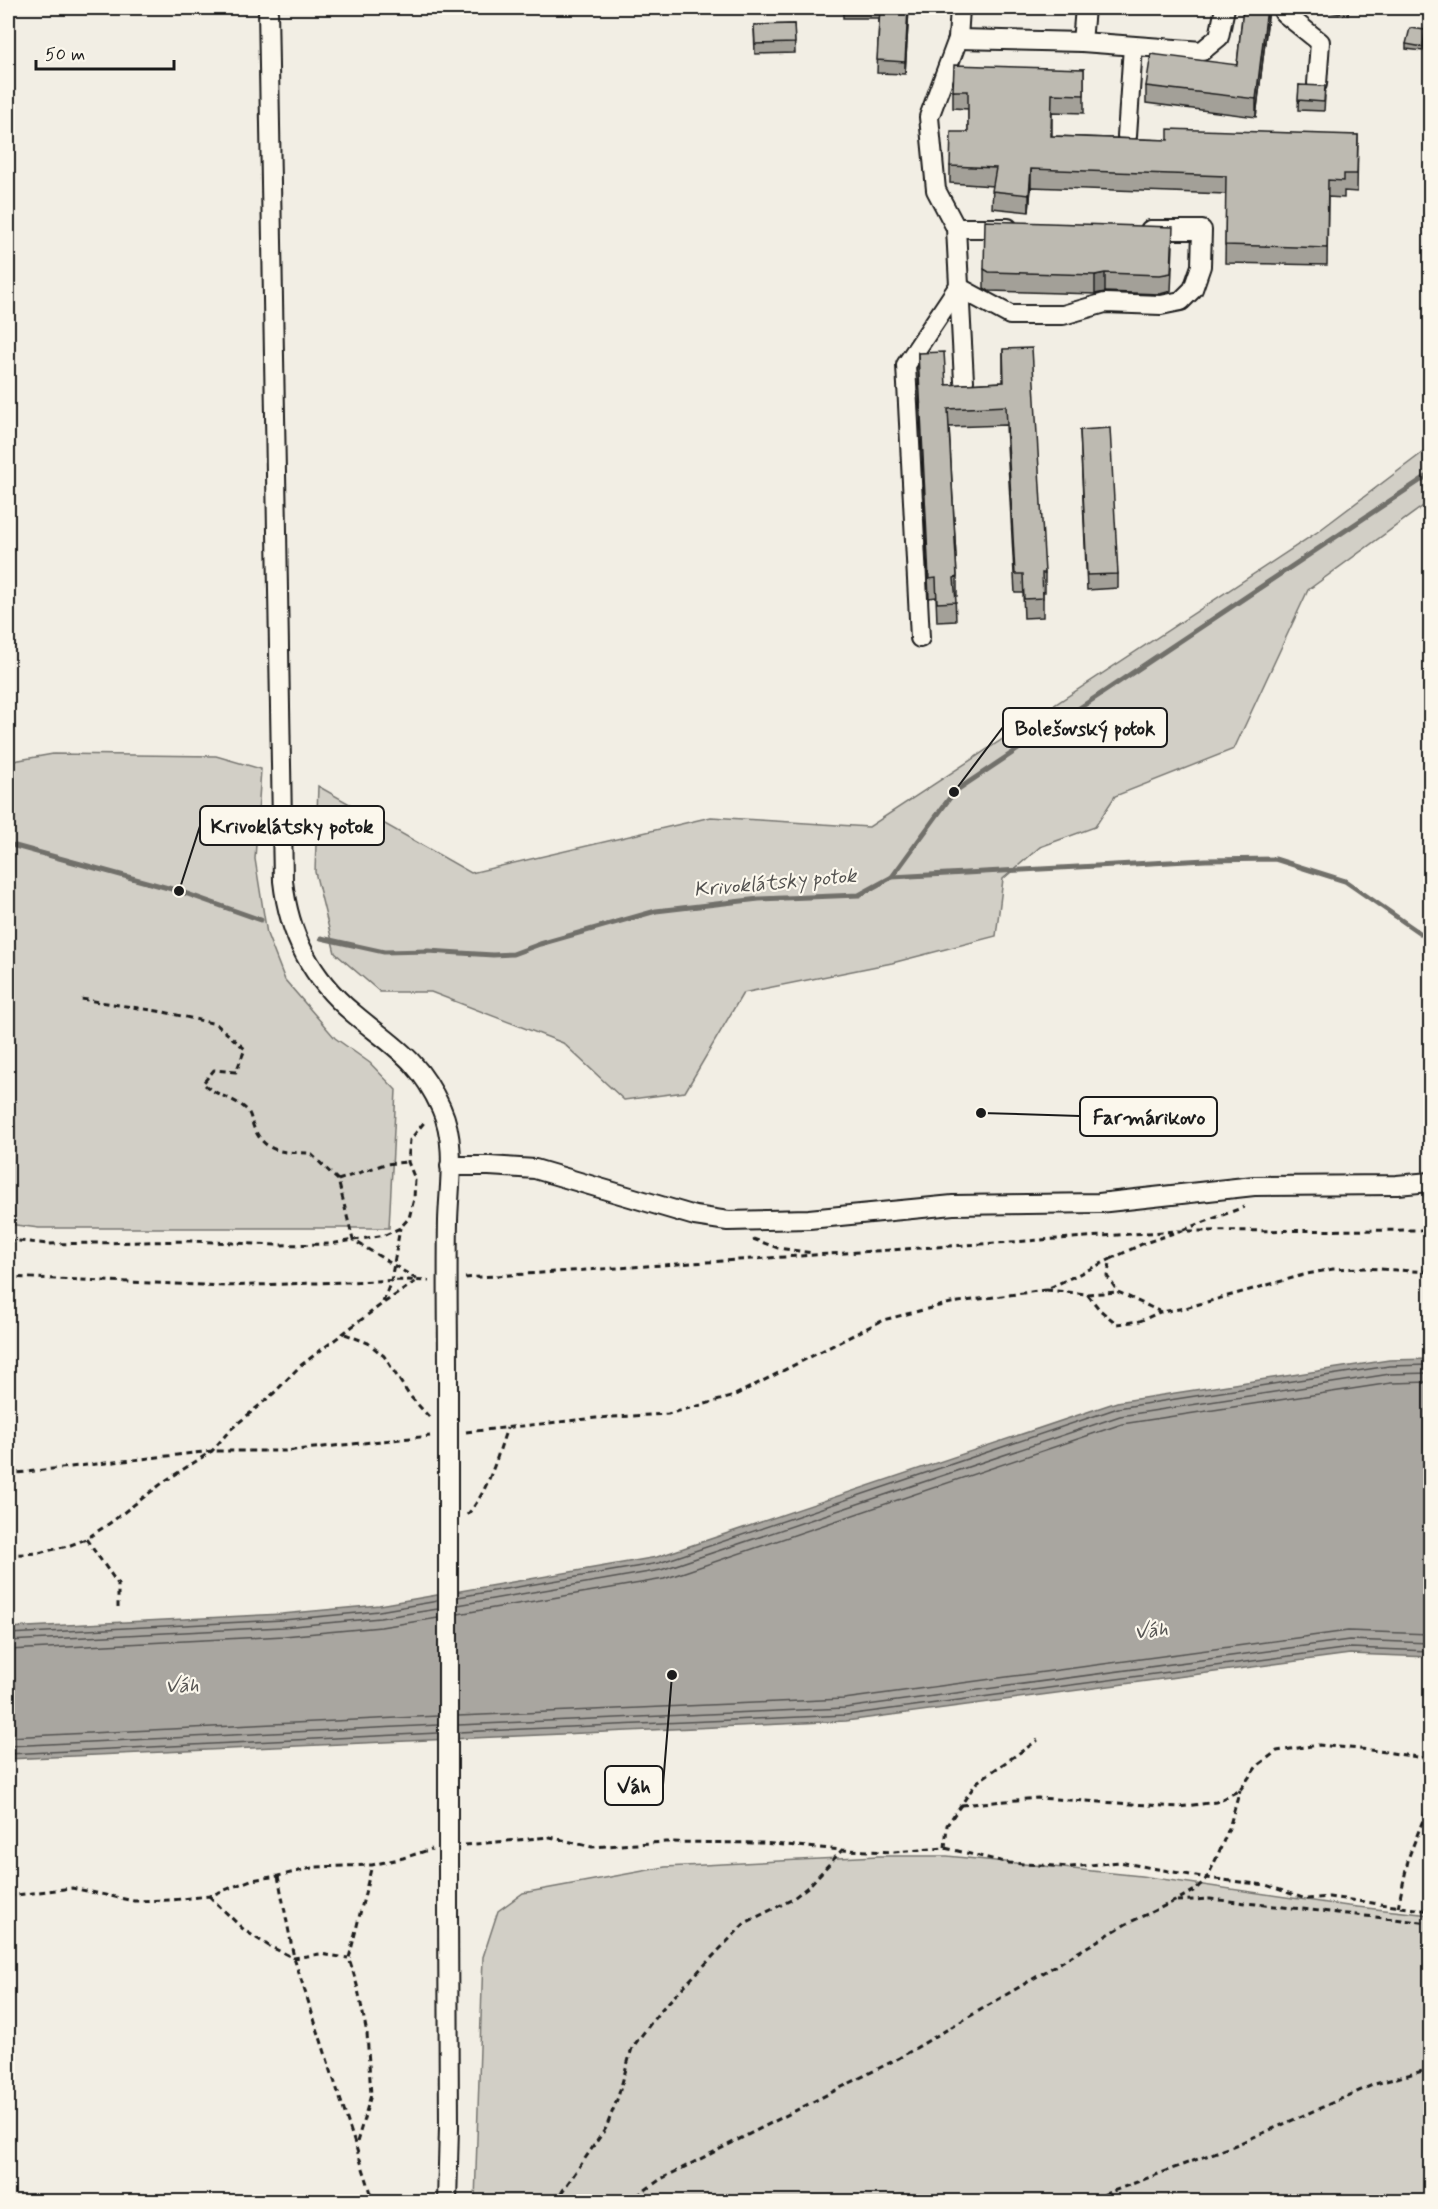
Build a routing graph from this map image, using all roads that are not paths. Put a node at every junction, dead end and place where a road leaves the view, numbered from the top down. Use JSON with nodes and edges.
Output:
{"nodes":[{"id":1,"x":268,"y":8,"type":"edge"},
{"id":2,"x":960,"y":8,"type":"edge"},
{"id":3,"x":1085,"y":8,"type":"edge"},
{"id":4,"x":1225,"y":8,"type":"edge"},
{"id":5,"x":1285,"y":8,"type":"edge"},
{"id":6,"x":958,"y":39,"type":"junction"},
{"id":7,"x":1082,"y":42,"type":"junction"},
{"id":8,"x":1133,"y":46,"type":"junction"},
{"id":9,"x":1317,"y":84,"type":"edge"},
{"id":10,"x":1127,"y":136,"type":"edge"},
{"id":11,"x":956,"y":228,"type":"junction"},
{"id":12,"x":1026,"y":228,"type":"edge"},
{"id":13,"x":1131,"y":230,"type":"edge"},
{"id":14,"x":958,"y":287,"type":"junction"},
{"id":15,"x":964,"y":381,"type":"dead end"},
{"id":16,"x":920,"y":638,"type":"dead end"},
{"id":17,"x":450,"y":1166,"type":"junction"},
{"id":18,"x":1431,"y":1182,"type":"edge"},
{"id":19,"x":447,"y":2202,"type":"edge"}],
"edges":[{"from":1,"to":17,"type":"street"},
{"from":2,"to":6,"type":"street"},
{"from":3,"to":7,"type":"street"},
{"from":4,"to":8,"type":"street"},
{"from":5,"to":9,"type":"street"},
{"from":6,"to":7,"type":"street"},
{"from":6,"to":11,"type":"street"},
{"from":7,"to":8,"type":"street"},
{"from":8,"to":10,"type":"street"},
{"from":11,"to":12,"type":"street"},
{"from":11,"to":14,"type":"street"},
{"from":13,"to":14,"type":"street"},
{"from":14,"to":15,"type":"street"},
{"from":14,"to":16,"type":"street"},
{"from":17,"to":18,"type":"street"},
{"from":17,"to":19,"type":"street","bridge":true}]}
